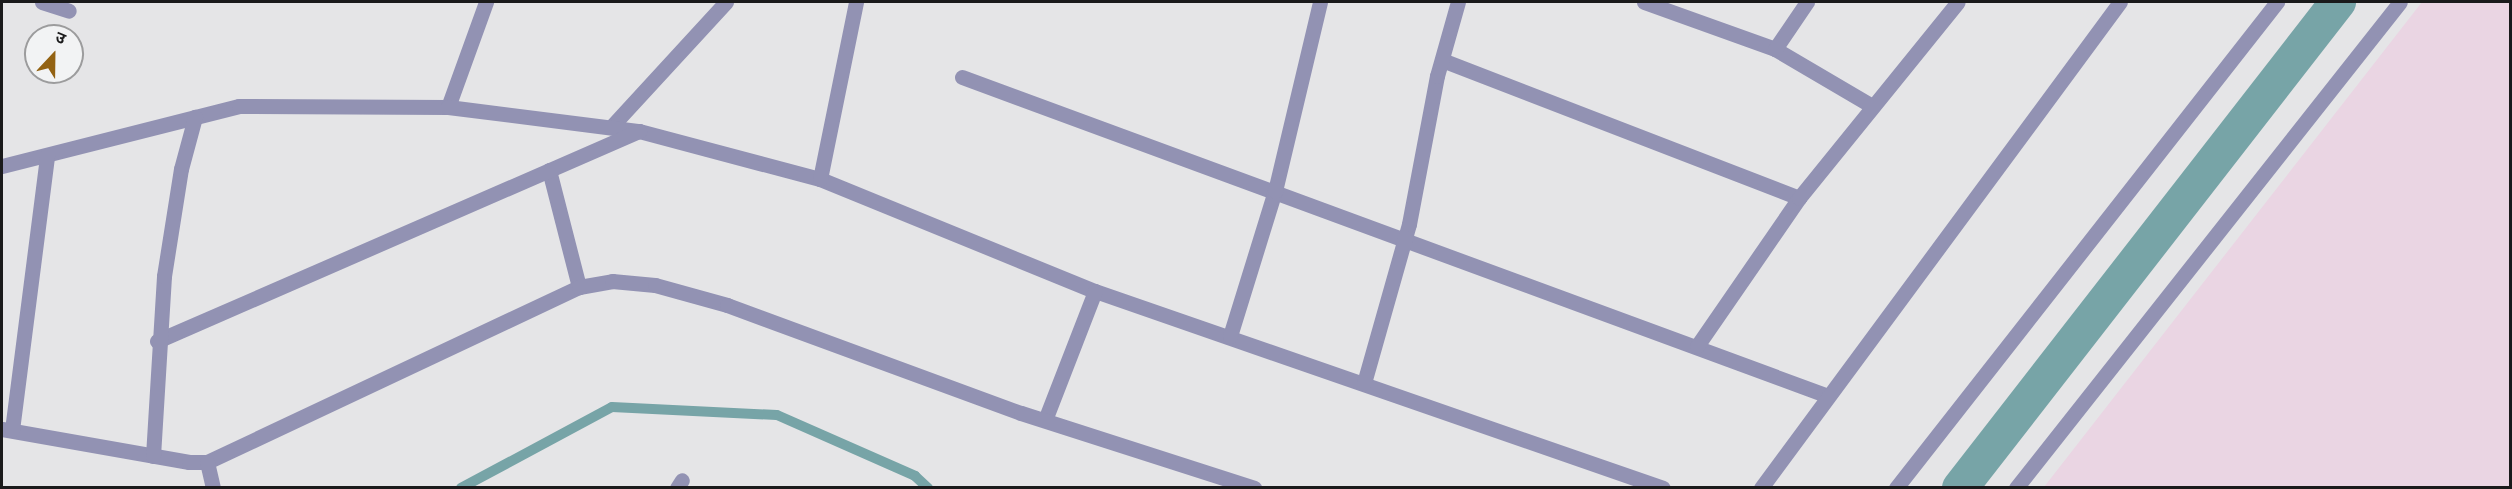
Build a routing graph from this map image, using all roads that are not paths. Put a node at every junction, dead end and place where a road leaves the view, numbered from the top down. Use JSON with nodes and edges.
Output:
{"nodes":[{"id":1,"x":42,"y":2,"type":"edge"},
{"id":2,"x":486,"y":2,"type":"edge"},
{"id":3,"x":726,"y":2,"type":"edge"},
{"id":4,"x":856,"y":2,"type":"edge"},
{"id":5,"x":1320,"y":2,"type":"edge"},
{"id":6,"x":1458,"y":2,"type":"edge"},
{"id":7,"x":1644,"y":2,"type":"edge"},
{"id":8,"x":1807,"y":2,"type":"edge"},
{"id":9,"x":1958,"y":2,"type":"edge"},
{"id":10,"x":2120,"y":2,"type":"edge"},
{"id":11,"x":2277,"y":2,"type":"edge"},
{"id":12,"x":2400,"y":2,"type":"edge"},
{"id":13,"x":69,"y":11,"type":"dead end"},
{"id":14,"x":1775,"y":49,"type":"junction"},
{"id":15,"x":1442,"y":60,"type":"junction"},
{"id":16,"x":962,"y":77,"type":"dead end"},
{"id":17,"x":1872,"y":106,"type":"junction"},
{"id":18,"x":448,"y":107,"type":"junction"},
{"id":19,"x":195,"y":117,"type":"junction"},
{"id":20,"x":611,"y":127,"type":"junction"},
{"id":21,"x":639,"y":130,"type":"junction"},
{"id":22,"x":47,"y":155,"type":"junction"},
{"id":23,"x":2,"y":166,"type":"edge"},
{"id":24,"x":549,"y":170,"type":"junction"},
{"id":25,"x":820,"y":179,"type":"junction"},
{"id":26,"x":1275,"y":191,"type":"junction"},
{"id":27,"x":1799,"y":198,"type":"junction"},
{"id":28,"x":1405,"y":242,"type":"junction"},
{"id":29,"x":579,"y":287,"type":"junction"},
{"id":30,"x":1095,"y":291,"type":"junction"},
{"id":31,"x":1230,"y":336,"type":"junction"},
{"id":32,"x":158,"y":340,"type":"junction"},
{"id":33,"x":1697,"y":346,"type":"junction"},
{"id":34,"x":1364,"y":383,"type":"junction"},
{"id":35,"x":1828,"y":396,"type":"junction"},
{"id":36,"x":1046,"y":420,"type":"junction"},
{"id":37,"x":7,"y":430,"type":"edge"},
{"id":38,"x":153,"y":456,"type":"junction"},
{"id":39,"x":207,"y":462,"type":"junction"},
{"id":40,"x":213,"y":488,"type":"edge"},
{"id":41,"x":1254,"y":488,"type":"edge"},
{"id":42,"x":1663,"y":488,"type":"edge"},
{"id":43,"x":1761,"y":488,"type":"edge"},
{"id":44,"x":1896,"y":488,"type":"edge"},
{"id":45,"x":2016,"y":488,"type":"edge"}],
"edges":[{"from":1,"to":13,"type":"street"},
{"from":2,"to":18,"type":"street"},
{"from":3,"to":20,"type":"street"},
{"from":4,"to":25,"type":"street"},
{"from":5,"to":26,"type":"street"},
{"from":6,"to":15,"type":"street"},
{"from":7,"to":14,"type":"street"},
{"from":8,"to":14,"type":"street"},
{"from":9,"to":17,"type":"street"},
{"from":10,"to":35,"type":"street"},
{"from":11,"to":44,"type":"street"},
{"from":12,"to":45,"type":"street"},
{"from":14,"to":17,"type":"street"},
{"from":15,"to":27,"type":"street"},
{"from":15,"to":28,"type":"street"},
{"from":16,"to":26,"type":"street"},
{"from":17,"to":27,"type":"street"},
{"from":18,"to":19,"type":"street"},
{"from":18,"to":20,"type":"street"},
{"from":19,"to":22,"type":"street"},
{"from":19,"to":32,"type":"street"},
{"from":20,"to":21,"type":"street"},
{"from":21,"to":24,"type":"street"},
{"from":21,"to":25,"type":"street"},
{"from":22,"to":23,"type":"street"},
{"from":22,"to":37,"type":"street"},
{"from":24,"to":29,"type":"street"},
{"from":24,"to":32,"type":"street"},
{"from":25,"to":30,"type":"street"},
{"from":26,"to":28,"type":"street"},
{"from":26,"to":31,"type":"street"},
{"from":27,"to":33,"type":"street"},
{"from":28,"to":33,"type":"street"},
{"from":28,"to":34,"type":"street"},
{"from":29,"to":36,"type":"street"},
{"from":29,"to":39,"type":"street"},
{"from":30,"to":31,"type":"street"},
{"from":30,"to":36,"type":"street"},
{"from":31,"to":34,"type":"street"},
{"from":32,"to":38,"type":"street"},
{"from":33,"to":35,"type":"street"},
{"from":34,"to":42,"type":"street"},
{"from":35,"to":43,"type":"street"},
{"from":36,"to":41,"type":"street"},
{"from":37,"to":38,"type":"street"},
{"from":38,"to":39,"type":"street"},
{"from":39,"to":40,"type":"street"}]}
